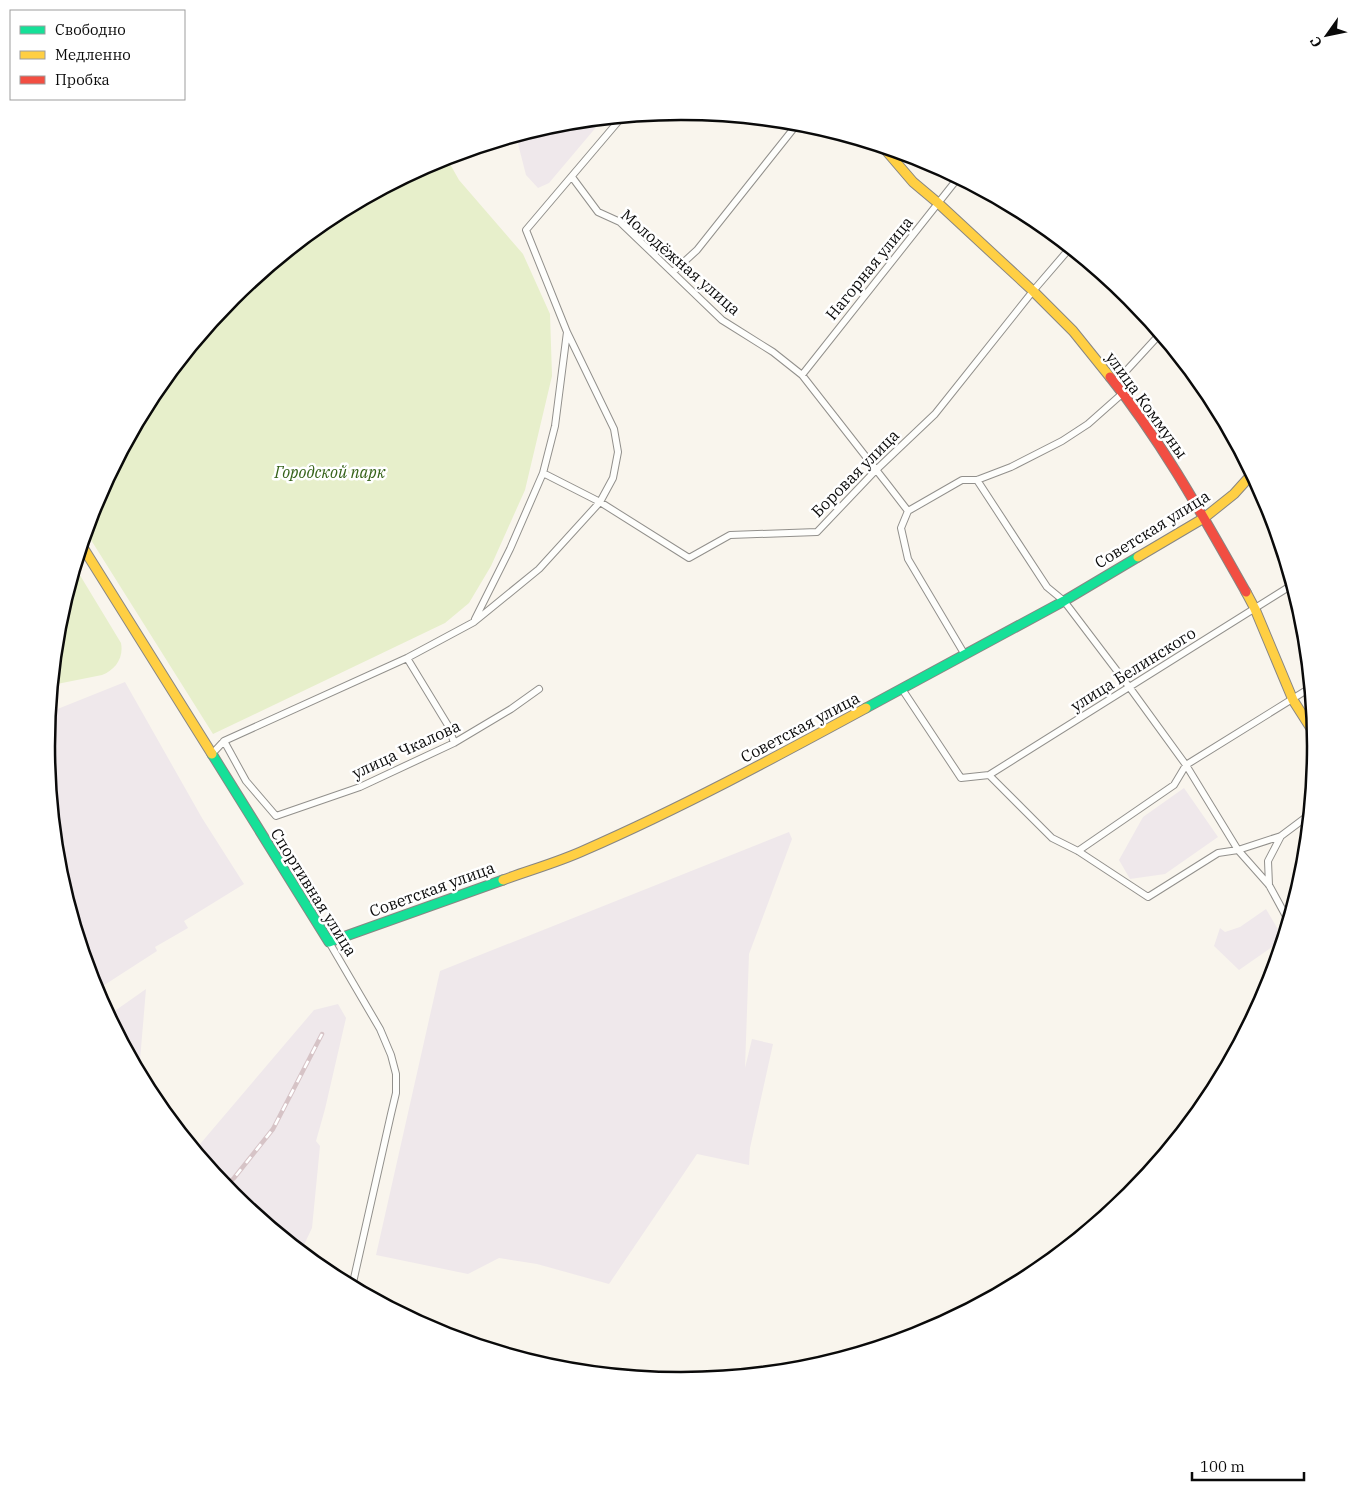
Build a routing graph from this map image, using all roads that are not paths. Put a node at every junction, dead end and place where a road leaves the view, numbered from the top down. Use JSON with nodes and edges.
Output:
{"nodes":[{"id":1,"x":617,"y":123,"type":"edge"},
{"id":2,"x":792,"y":130,"type":"edge"},
{"id":3,"x":891,"y":157,"type":"edge"},
{"id":4,"x":572,"y":177,"type":"junction"},
{"id":5,"x":954,"y":183,"type":"edge"},
{"id":6,"x":938,"y":203,"type":"junction"},
{"id":7,"x":1066,"y":252,"type":"edge"},
{"id":8,"x":673,"y":272,"type":"junction"},
{"id":9,"x":1033,"y":291,"type":"junction"},
{"id":10,"x":567,"y":332,"type":"junction"},
{"id":11,"x":1156,"y":338,"type":"edge"},
{"id":12,"x":802,"y":375,"type":"junction"},
{"id":13,"x":1115,"y":383,"type":"junction"},
{"id":14,"x":1123,"y":393,"type":"junction"},
{"id":15,"x":876,"y":470,"type":"junction"},
{"id":16,"x":543,"y":473,"type":"junction"},
{"id":17,"x":977,"y":480,"type":"junction"},
{"id":18,"x":1247,"y":480,"type":"edge"},
{"id":19,"x":600,"y":502,"type":"junction"},
{"id":20,"x":908,"y":512,"type":"junction"},
{"id":21,"x":1204,"y":518,"type":"junction"},
{"id":22,"x":86,"y":552,"type":"edge"},
{"id":23,"x":1287,"y":588,"type":"edge"},
{"id":24,"x":1064,"y":602,"type":"junction"},
{"id":25,"x":1255,"y":609,"type":"junction"},
{"id":26,"x":474,"y":622,"type":"junction"},
{"id":27,"x":965,"y":655,"type":"junction"},
{"id":28,"x":407,"y":658,"type":"junction"},
{"id":29,"x":1130,"y":688,"type":"junction"},
{"id":30,"x":902,"y":689,"type":"junction"},
{"id":31,"x":539,"y":690,"type":"dead end"},
{"id":32,"x":1305,"y":692,"type":"edge"},
{"id":33,"x":1293,"y":700,"type":"junction"},
{"id":34,"x":1306,"y":721,"type":"edge"},
{"id":35,"x":224,"y":741,"type":"junction"},
{"id":36,"x":454,"y":743,"type":"junction"},
{"id":37,"x":211,"y":755,"type":"junction"},
{"id":38,"x":1186,"y":765,"type":"junction"},
{"id":39,"x":989,"y":776,"type":"junction"},
{"id":40,"x":1303,"y":820,"type":"edge"},
{"id":41,"x":1281,"y":836,"type":"junction"},
{"id":42,"x":1238,"y":850,"type":"junction"},
{"id":43,"x":1078,"y":851,"type":"junction"},
{"id":44,"x":1269,"y":885,"type":"junction"},
{"id":45,"x":1284,"y":913,"type":"edge"},
{"id":46,"x":329,"y":942,"type":"junction"},
{"id":47,"x":354,"y":1279,"type":"edge"}],
"edges":[{"from":1,"to":4,"type":"street"},
{"from":2,"to":8,"type":"street"},
{"from":3,"to":6,"type":"street","name":"улица Коммуны"},
{"from":4,"to":8,"type":"street","name":"Молодёжная улица"},
{"from":4,"to":10,"type":"street"},
{"from":5,"to":6,"type":"street","name":"Нагорная улица"},
{"from":6,"to":9,"type":"street","name":"улица Коммуны"},
{"from":6,"to":12,"type":"street","name":"Нагорная улица"},
{"from":7,"to":9,"type":"street","name":"Боровая улица"},
{"from":8,"to":12,"type":"street","name":"Молодёжная улица"},
{"from":9,"to":13,"type":"street","name":"улица Коммуны"},
{"from":9,"to":15,"type":"street","name":"Боровая улица"},
{"from":10,"to":16,"type":"street"},
{"from":10,"to":19,"type":"street"},
{"from":11,"to":13,"type":"street"},
{"from":12,"to":15,"type":"street","name":"Молодёжная улица"},
{"from":13,"to":14,"type":"street","name":"улица Коммуны"},
{"from":14,"to":17,"type":"street"},
{"from":14,"to":21,"type":"street","name":"улица Коммуны"},
{"from":15,"to":19,"type":"street","name":"Боровая улица"},
{"from":15,"to":20,"type":"street","name":"Молодёжная улица"},
{"from":16,"to":19,"type":"street","name":"Боровая улица"},
{"from":16,"to":26,"type":"street"},
{"from":17,"to":20,"type":"street"},
{"from":17,"to":24,"type":"street"},
{"from":18,"to":21,"type":"street","name":"Советская улица"},
{"from":19,"to":26,"type":"street"},
{"from":20,"to":27,"type":"street"},
{"from":21,"to":24,"type":"street","name":"Советская улица"},
{"from":21,"to":25,"type":"street","name":"улица Коммуны"},
{"from":22,"to":37,"type":"street","name":"Спортивная улица"},
{"from":23,"to":25,"type":"street","name":"улица Белинского"},
{"from":24,"to":27,"type":"street","name":"Советская улица"},
{"from":24,"to":29,"type":"street"},
{"from":25,"to":29,"type":"street","name":"улица Белинского"},
{"from":25,"to":33,"type":"street","name":"улица Коммуны"},
{"from":26,"to":28,"type":"street"},
{"from":27,"to":30,"type":"street","name":"Советская улица"},
{"from":28,"to":35,"type":"street"},
{"from":28,"to":36,"type":"street"},
{"from":29,"to":38,"type":"street"},
{"from":29,"to":39,"type":"street","name":"улица Белинского"},
{"from":30,"to":39,"type":"street"},
{"from":30,"to":46,"type":"street","name":"Советская улица"},
{"from":31,"to":36,"type":"street","name":"улица Чкалова"},
{"from":32,"to":33,"type":"street"},
{"from":33,"to":34,"type":"street","name":"улица Коммуны"},
{"from":33,"to":38,"type":"street"},
{"from":35,"to":36,"type":"street","name":"улица Чкалова"},
{"from":35,"to":37,"type":"street"},
{"from":37,"to":46,"type":"street","name":"Спортивная улица"},
{"from":38,"to":42,"type":"street"},
{"from":38,"to":43,"type":"street"},
{"from":39,"to":43,"type":"street"},
{"from":40,"to":41,"type":"street"},
{"from":41,"to":42,"type":"street"},
{"from":41,"to":44,"type":"street"},
{"from":42,"to":43,"type":"street"},
{"from":42,"to":44,"type":"street"},
{"from":44,"to":45,"type":"street"},
{"from":46,"to":47,"type":"street","name":"Спортивная улица"}]}
